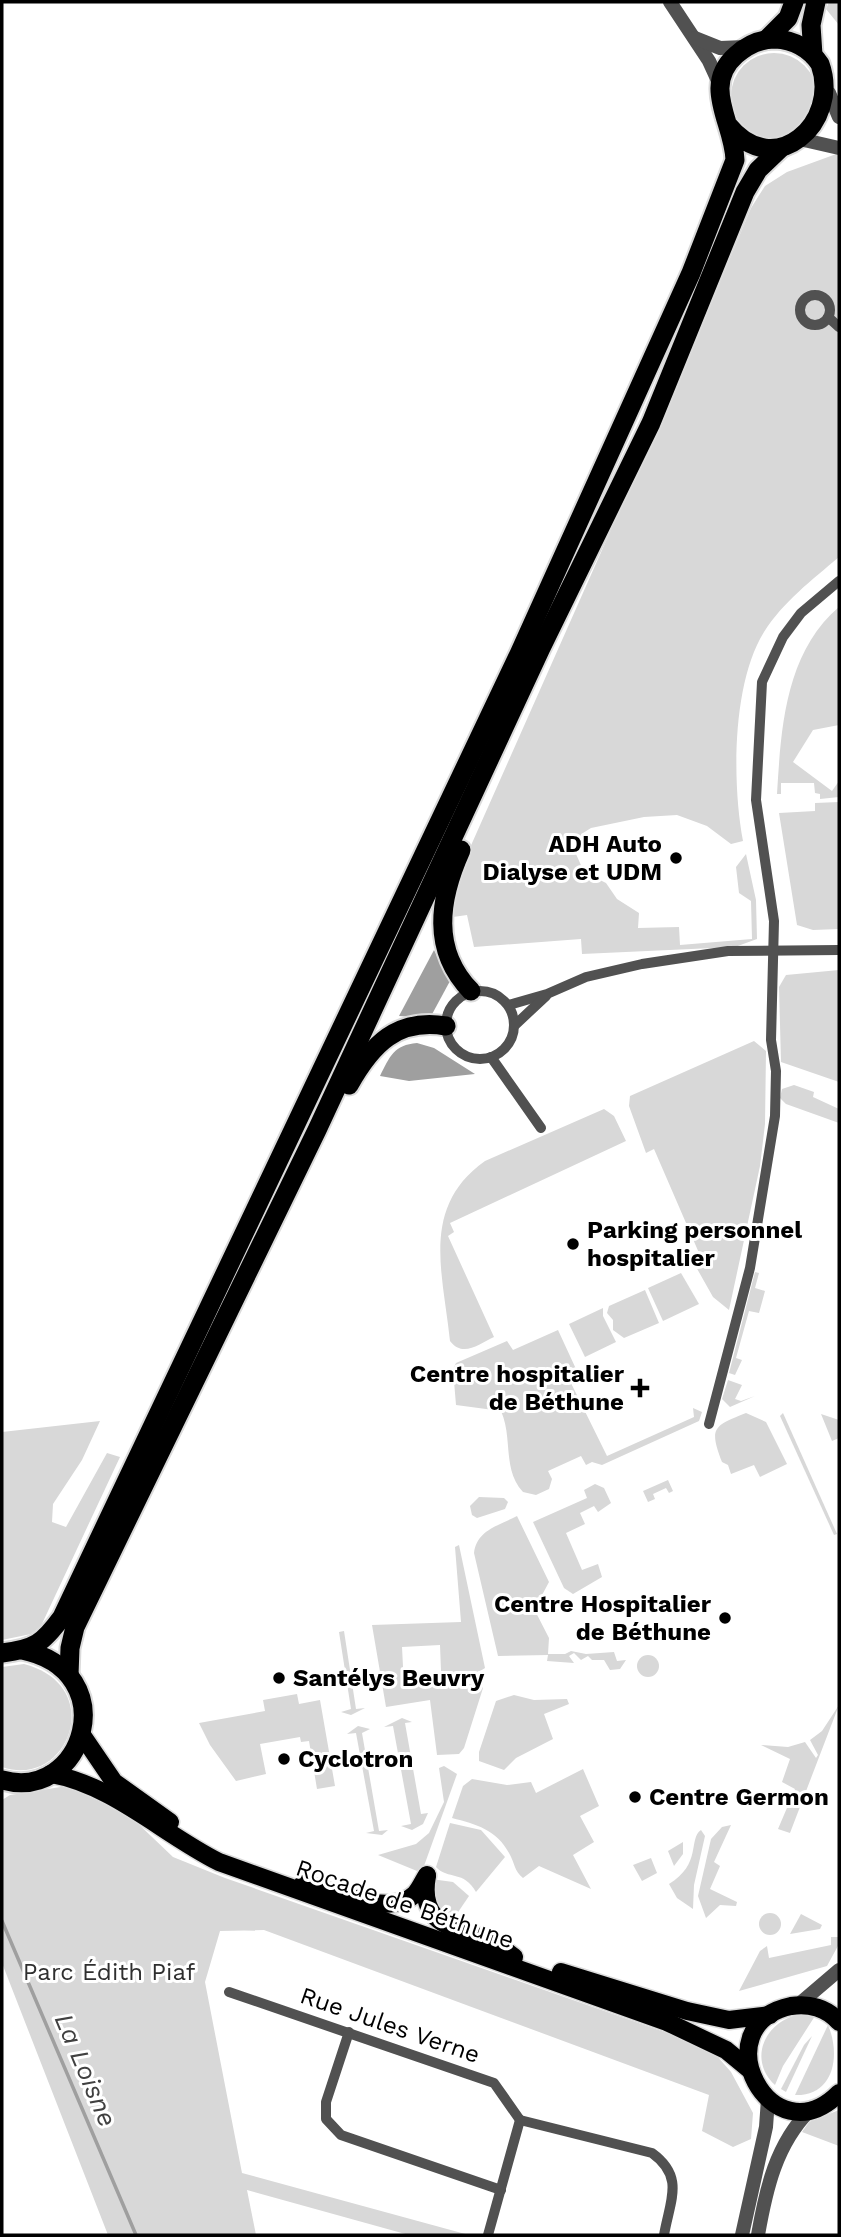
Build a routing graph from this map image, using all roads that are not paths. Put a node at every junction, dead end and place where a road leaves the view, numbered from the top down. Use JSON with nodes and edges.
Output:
{"nodes":[{"id":1,"x":670,"y":2,"type":"edge"},
{"id":2,"x":794,"y":2,"type":"edge"},
{"id":3,"x":816,"y":2,"type":"edge"},
{"id":4,"x":695,"y":38,"type":"junction"},
{"id":5,"x":767,"y":39,"type":"junction"},
{"id":6,"x":745,"y":47,"type":"junction"},
{"id":7,"x":813,"y":55,"type":"junction"},
{"id":8,"x":720,"y":85,"type":"junction"},
{"id":9,"x":829,"y":93,"type":"junction"},
{"id":10,"x":839,"y":117,"type":"edge"},
{"id":11,"x":728,"y":125,"type":"junction"},
{"id":12,"x":804,"y":140,"type":"junction"},
{"id":13,"x":839,"y":148,"type":"edge"},
{"id":14,"x":780,"y":149,"type":"junction"},
{"id":15,"x":828,"y":317,"type":"dead end"},
{"id":16,"x":839,"y":327,"type":"edge"},
{"id":17,"x":839,"y":581,"type":"edge"},
{"id":18,"x":502,"y":734,"type":"junction"},
{"id":19,"x":772,"y":949,"type":"junction"},
{"id":20,"x":839,"y":950,"type":"edge"},
{"id":21,"x":471,"y":991,"type":"junction"},
{"id":22,"x":547,"y":994,"type":"junction"},
{"id":23,"x":509,"y":1005,"type":"junction"},
{"id":24,"x":514,"y":1025,"type":"junction"},
{"id":25,"x":446,"y":1026,"type":"junction"},
{"id":26,"x":505,"y":1048,"type":"junction"},
{"id":27,"x":491,"y":1057,"type":"junction"},
{"id":28,"x":509,"y":1080,"type":"junction"},
{"id":29,"x":541,"y":1128,"type":"dead end"},
{"id":30,"x":299,"y":1166,"type":"junction"},
{"id":31,"x":709,"y":1424,"type":"dead end"},
{"id":32,"x":22,"y":1650,"type":"junction"},
{"id":33,"x":2,"y":1653,"type":"edge"},
{"id":34,"x":69,"y":1675,"type":"junction"},
{"id":35,"x":82,"y":1735,"type":"junction"},
{"id":36,"x":51,"y":1774,"type":"junction"},
{"id":37,"x":4,"y":1783,"type":"edge"},
{"id":38,"x":303,"y":1884,"type":"junction"},
{"id":39,"x":514,"y":1957,"type":"junction"},
{"id":40,"x":839,"y":1970,"type":"edge"},
{"id":41,"x":229,"y":1993,"type":"dead end"},
{"id":42,"x":798,"y":2005,"type":"junction"},
{"id":43,"x":770,"y":2015,"type":"junction"},
{"id":44,"x":839,"y":2022,"type":"edge"},
{"id":45,"x":349,"y":2032,"type":"junction"},
{"id":46,"x":749,"y":2069,"type":"junction"},
{"id":47,"x":837,"y":2097,"type":"edge"},
{"id":48,"x":768,"y":2099,"type":"junction"},
{"id":49,"x":810,"y":2110,"type":"junction"},
{"id":50,"x":520,"y":2120,"type":"junction"},
{"id":51,"x":501,"y":2190,"type":"junction"},
{"id":52,"x":488,"y":2235,"type":"edge"},
{"id":53,"x":664,"y":2235,"type":"edge"},
{"id":54,"x":742,"y":2235,"type":"edge"},
{"id":55,"x":758,"y":2235,"type":"edge"}],
"edges":[{"from":1,"to":4,"type":"street"},
{"from":2,"to":5,"type":"highway"},
{"from":3,"to":7,"type":"highway"},
{"from":4,"to":6,"type":"street"},
{"from":4,"to":8,"type":"street"},
{"from":5,"to":6,"type":"highway"},
{"from":5,"to":7,"type":"highway"},
{"from":6,"to":8,"type":"highway"},
{"from":7,"to":9,"type":"highway"},
{"from":8,"to":11,"type":"highway"},
{"from":9,"to":10,"type":"street"},
{"from":9,"to":12,"type":"highway"},
{"from":11,"to":14,"type":"highway"},
{"from":11,"to":32,"type":"highway"},
{"from":12,"to":13,"type":"street"},
{"from":12,"to":14,"type":"highway"},
{"from":14,"to":18,"type":"highway"},
{"from":15,"to":16,"type":"street"},
{"from":17,"to":19,"type":"street"},
{"from":18,"to":21,"type":"highway"},
{"from":18,"to":30,"type":"highway"},
{"from":19,"to":20,"type":"street"},
{"from":19,"to":22,"type":"street"},
{"from":19,"to":31,"type":"street"},
{"from":21,"to":23,"type":"street"},
{"from":21,"to":25,"type":"street"},
{"from":22,"to":23,"type":"street"},
{"from":22,"to":24,"type":"street"},
{"from":23,"to":24,"type":"street"},
{"from":24,"to":26,"type":"street"},
{"from":25,"to":27,"type":"street"},
{"from":25,"to":30,"type":"highway"},
{"from":26,"to":27,"type":"street"},
{"from":26,"to":28,"type":"street"},
{"from":27,"to":28,"type":"street"},
{"from":28,"to":29,"type":"street"},
{"from":30,"to":34,"type":"highway"},
{"from":32,"to":33,"type":"highway"},
{"from":32,"to":34,"type":"highway"},
{"from":34,"to":35,"type":"highway"},
{"from":35,"to":36,"type":"highway"},
{"from":35,"to":38,"type":"main road","name":"Rocade de Béthune"},
{"from":36,"to":37,"type":"highway"},
{"from":36,"to":46,"type":"main road","name":"Rocade de Béthune"},
{"from":38,"to":39,"type":"main road","name":"Rocade de Béthune"},
{"from":38,"to":39,"type":"main road"},
{"from":39,"to":43,"type":"main road","name":"Rocade de Béthune"},
{"from":40,"to":42,"type":"street"},
{"from":41,"to":45,"type":"street","name":"Rue Jules Verne"},
{"from":42,"to":43,"type":"main road","name":"Rocade de Béthune"},
{"from":42,"to":44,"type":"main road"},
{"from":43,"to":46,"type":"main road"},
{"from":45,"to":50,"type":"street","name":"Rue Jules Verne"},
{"from":45,"to":51,"type":"street"},
{"from":46,"to":48,"type":"main road"},
{"from":47,"to":49,"type":"main road"},
{"from":48,"to":49,"type":"main road"},
{"from":48,"to":54,"type":"street"},
{"from":49,"to":55,"type":"street"},
{"from":50,"to":51,"type":"street"},
{"from":50,"to":53,"type":"street"},
{"from":51,"to":52,"type":"street"}]}
